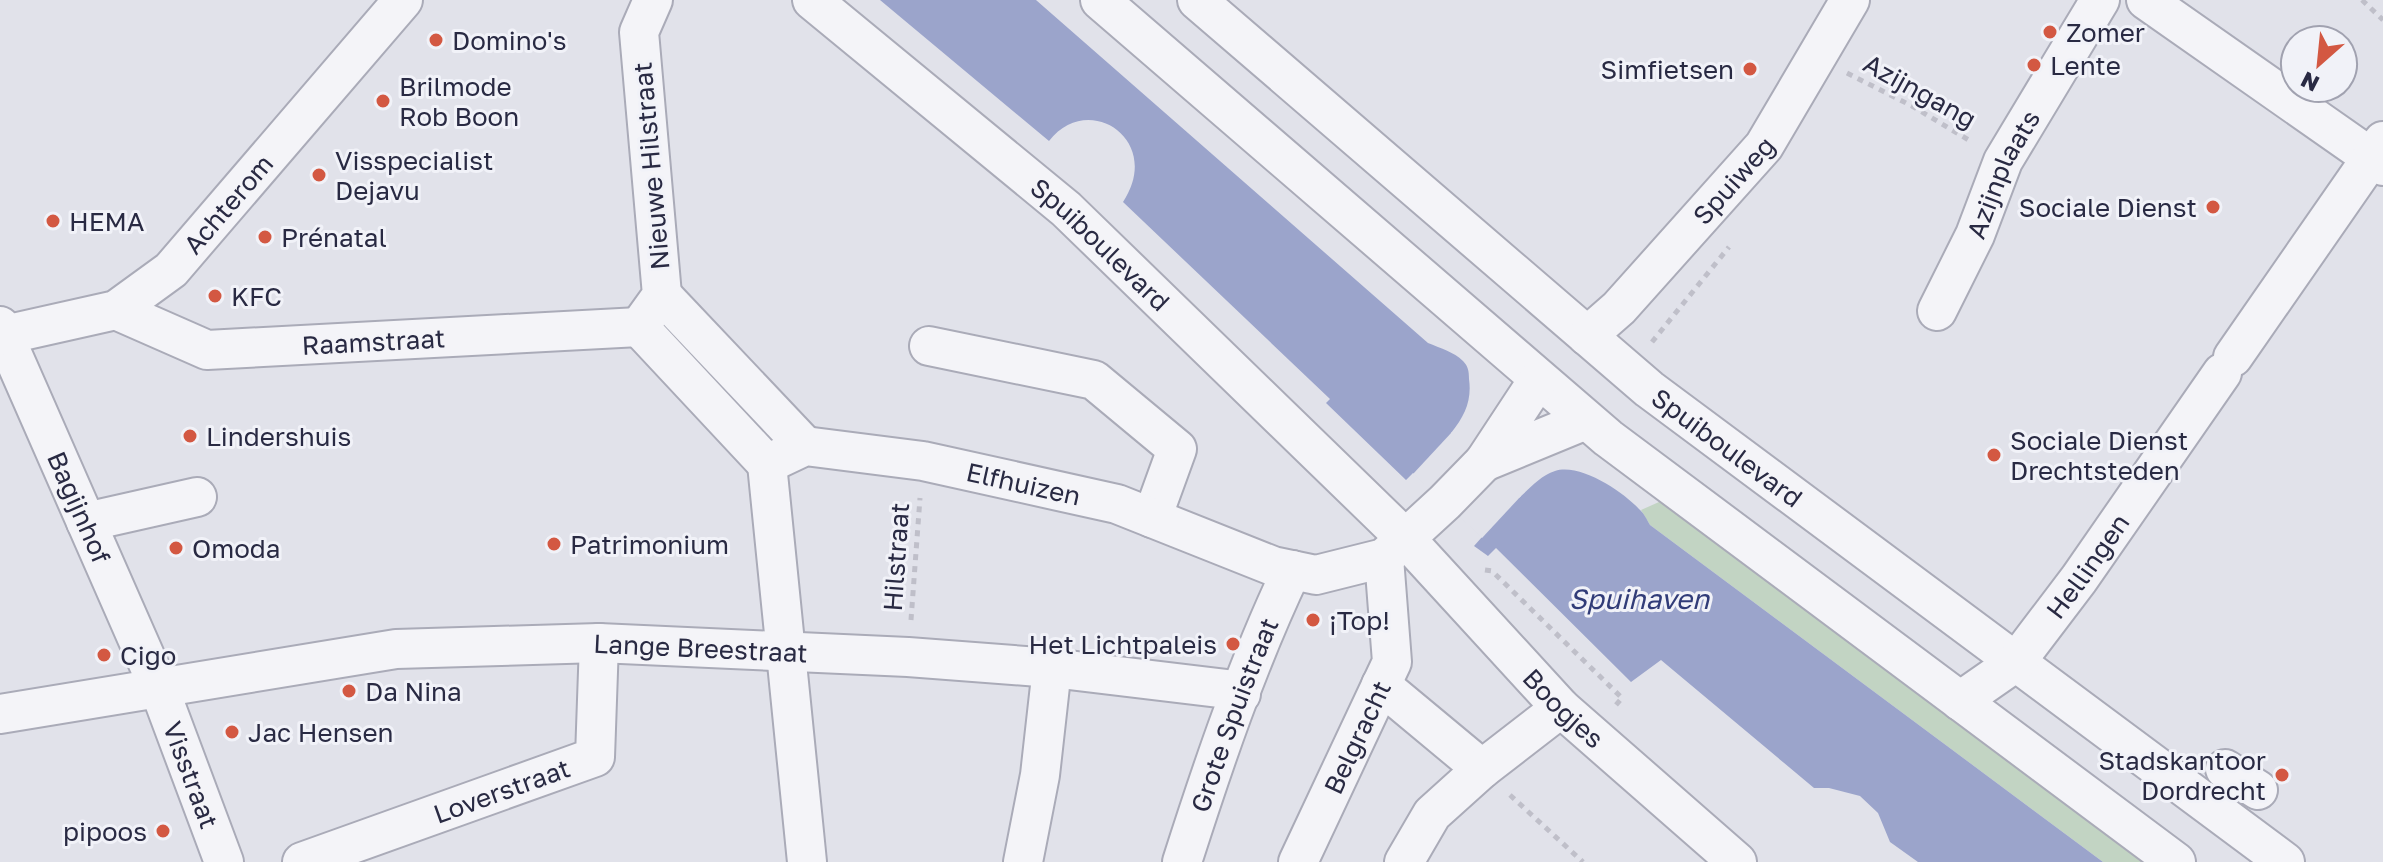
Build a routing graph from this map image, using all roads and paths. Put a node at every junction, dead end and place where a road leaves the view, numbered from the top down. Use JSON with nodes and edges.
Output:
{"nodes":[{"id":1,"x":403,"y":0,"type":"edge"},
{"id":2,"x":653,"y":0,"type":"edge"},
{"id":3,"x":812,"y":0,"type":"edge"},
{"id":4,"x":1100,"y":0,"type":"edge"},
{"id":5,"x":1197,"y":0,"type":"edge"},
{"id":6,"x":1850,"y":0,"type":"edge"},
{"id":7,"x":2100,"y":0,"type":"edge"},
{"id":8,"x":2146,"y":0,"type":"edge"},
{"id":9,"x":2362,"y":0,"type":"edge"},
{"id":10,"x":2383,"y":20,"type":"edge"},
{"id":11,"x":1816,"y":57,"type":"junction"},
{"id":12,"x":2379,"y":155,"type":"edge"},
{"id":13,"x":2003,"y":161,"type":"junction"},
{"id":14,"x":662,"y":295,"type":"junction"},
{"id":15,"x":116,"y":310,"type":"junction"},
{"id":16,"x":1937,"y":311,"type":"dead end"},
{"id":17,"x":639,"y":327,"type":"junction"},
{"id":18,"x":1,"y":332,"type":"edge"},
{"id":19,"x":1587,"y":336,"type":"junction"},
{"id":20,"x":929,"y":346,"type":"dead end"},
{"id":21,"x":1538,"y":380,"type":"junction"},
{"id":22,"x":1586,"y":420,"type":"junction"},
{"id":23,"x":805,"y":446,"type":"junction"},
{"id":24,"x":923,"y":461,"type":"junction"},
{"id":25,"x":1484,"y":462,"type":"junction"},
{"id":26,"x":767,"y":464,"type":"junction"},
{"id":27,"x":197,"y":497,"type":"dead end"},
{"id":28,"x":1152,"y":518,"type":"junction"},
{"id":29,"x":86,"y":522,"type":"junction"},
{"id":30,"x":1395,"y":549,"type":"junction"},
{"id":31,"x":1282,"y":568,"type":"junction"},
{"id":32,"x":599,"y":643,"type":"junction"},
{"id":33,"x":785,"y":650,"type":"junction"},
{"id":34,"x":908,"y":657,"type":"junction"},
{"id":35,"x":2016,"y":662,"type":"junction"},
{"id":36,"x":1052,"y":668,"type":"junction"},
{"id":37,"x":1381,"y":685,"type":"junction"},
{"id":38,"x":159,"y":688,"type":"junction"},
{"id":39,"x":1241,"y":694,"type":"junction"},
{"id":40,"x":1960,"y":701,"type":"junction"},
{"id":41,"x":1561,"y":708,"type":"junction"},
{"id":42,"x":0,"y":714,"type":"edge"},
{"id":43,"x":1482,"y":769,"type":"junction"},
{"id":44,"x":2216,"y":776,"type":"dead end"},
{"id":45,"x":2274,"y":818,"type":"edge"},
{"id":46,"x":224,"y":862,"type":"edge"},
{"id":47,"x":302,"y":862,"type":"edge"},
{"id":48,"x":807,"y":862,"type":"edge"},
{"id":49,"x":1023,"y":862,"type":"edge"},
{"id":50,"x":1182,"y":862,"type":"edge"},
{"id":51,"x":1298,"y":862,"type":"edge"},
{"id":52,"x":1404,"y":862,"type":"edge"},
{"id":53,"x":1583,"y":862,"type":"edge"},
{"id":54,"x":1737,"y":862,"type":"edge"},
{"id":55,"x":2176,"y":862,"type":"edge"}],
"edges":[{"from":1,"to":15,"type":"street","name":"Achterom"},
{"from":2,"to":14,"type":"street","name":"Nieuwe Hilstraat"},
{"from":3,"to":30,"type":"street","name":"Spuiboulevard"},
{"from":4,"to":21,"type":"street"},
{"from":5,"to":19,"type":"street","name":"Spuiboulevard"},
{"from":6,"to":11,"type":"street","name":"Spuiweg"},
{"from":7,"to":13,"type":"street","name":"Azijnplaats"},
{"from":8,"to":12,"type":"street"},
{"from":9,"to":10,"type":"path"},
{"from":11,"to":13,"type":"path","name":"Azijngang"},
{"from":11,"to":19,"type":"street","name":"Spuiweg"},
{"from":12,"to":35,"type":"street","name":"Hellingen"},
{"from":13,"to":16,"type":"street","name":"Azijnplaats"},
{"from":14,"to":17,"type":"street","name":"Nieuwe Hilstraat"},
{"from":14,"to":23,"type":"street"},
{"from":15,"to":17,"type":"street","name":"Raamstraat"},
{"from":15,"to":18,"type":"street","name":"Achterom"},
{"from":17,"to":26,"type":"street"},
{"from":18,"to":29,"type":"street","name":"Bagijnhof"},
{"from":19,"to":35,"type":"street","name":"Spuiboulevard"},
{"from":20,"to":28,"type":"street"},
{"from":21,"to":22,"type":"street"},
{"from":21,"to":25,"type":"street"},
{"from":22,"to":25,"type":"street"},
{"from":22,"to":40,"type":"street"},
{"from":23,"to":24,"type":"street","name":"Elfhuizen"},
{"from":23,"to":26,"type":"street"},
{"from":24,"to":28,"type":"street","name":"Elfhuizen"},
{"from":24,"to":34,"type":"path","name":"Hilstraat"},
{"from":25,"to":30,"type":"street"},
{"from":26,"to":33,"type":"street"},
{"from":27,"to":29,"type":"street"},
{"from":28,"to":31,"type":"street","name":"Elfhuizen"},
{"from":29,"to":38,"type":"street","name":"Bagijnhof"},
{"from":30,"to":31,"type":"street","name":"Elfhuizen"},
{"from":30,"to":37,"type":"street","name":"Belgracht"},
{"from":30,"to":41,"type":"street","name":"Boogjes"},
{"from":31,"to":39,"type":"street","name":"Grote Spuistraat"},
{"from":32,"to":33,"type":"street","name":"Lange Breestraat"},
{"from":32,"to":38,"type":"street","name":"Lange Breestraat"},
{"from":32,"to":47,"type":"street","name":"Loverstraat"},
{"from":33,"to":34,"type":"street","name":"Lange Breestraat"},
{"from":33,"to":48,"type":"street"},
{"from":34,"to":36,"type":"street","name":"Lange Breestraat"},
{"from":35,"to":40,"type":"street","name":"Hellingen"},
{"from":35,"to":45,"type":"street","name":"Spuiboulevard"},
{"from":36,"to":39,"type":"street","name":"Lange Breestraat"},
{"from":36,"to":49,"type":"street"},
{"from":37,"to":43,"type":"street"},
{"from":37,"to":51,"type":"street","name":"Belgracht"},
{"from":38,"to":42,"type":"street","name":"Lange Breestraat"},
{"from":38,"to":46,"type":"street","name":"Visstraat"},
{"from":39,"to":50,"type":"street","name":"Grote Spuistraat"},
{"from":40,"to":55,"type":"street"},
{"from":41,"to":43,"type":"street"},
{"from":41,"to":54,"type":"street","name":"Boogjes"},
{"from":43,"to":52,"type":"street"},
{"from":43,"to":53,"type":"path"},
{"from":44,"to":45,"type":"street"}]}
